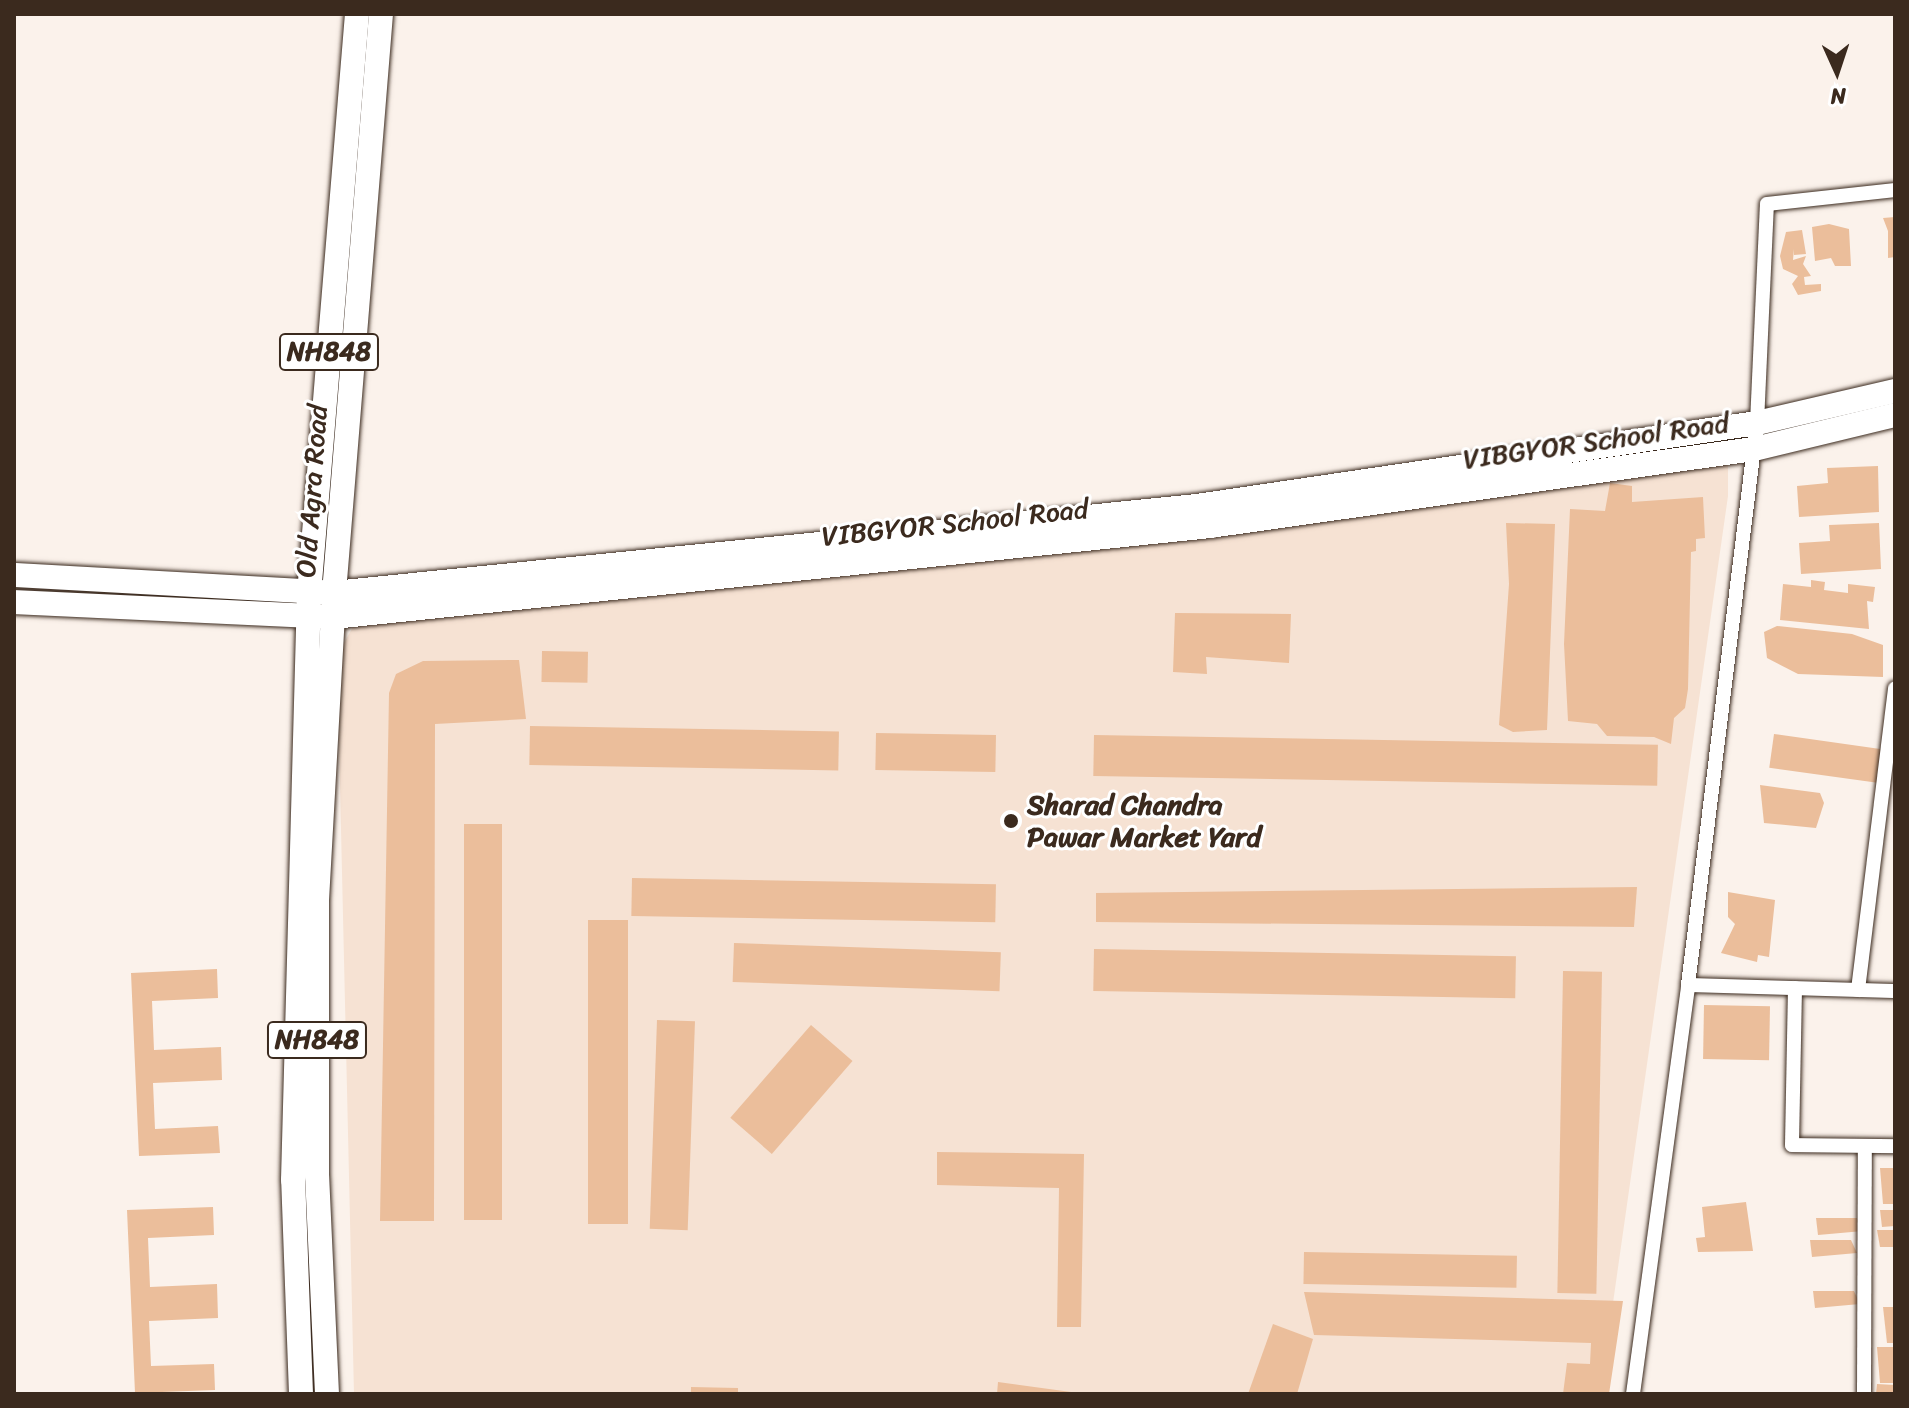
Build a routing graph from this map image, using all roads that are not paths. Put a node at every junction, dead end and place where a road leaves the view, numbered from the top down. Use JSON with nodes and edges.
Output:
{"nodes":[{"id":1,"x":357,"y":14,"type":"edge"},
{"id":2,"x":381,"y":14,"type":"edge"},
{"id":3,"x":1895,"y":190,"type":"edge"},
{"id":4,"x":1895,"y":391,"type":"edge"},
{"id":5,"x":1895,"y":415,"type":"edge"},
{"id":6,"x":1757,"y":423,"type":"junction"},
{"id":7,"x":1754,"y":449,"type":"junction"},
{"id":8,"x":14,"y":575,"type":"edge"},
{"id":9,"x":14,"y":602,"type":"edge"},
{"id":10,"x":321,"y":606,"type":"junction"},
{"id":11,"x":1895,"y":688,"type":"edge"},
{"id":12,"x":1688,"y":985,"type":"junction"},
{"id":13,"x":1795,"y":988,"type":"junction"},
{"id":14,"x":1858,"y":990,"type":"junction"},
{"id":15,"x":1895,"y":991,"type":"edge"},
{"id":16,"x":1865,"y":1146,"type":"junction"},
{"id":17,"x":1895,"y":1146,"type":"edge"},
{"id":18,"x":301,"y":1394,"type":"edge"},
{"id":19,"x":327,"y":1394,"type":"edge"},
{"id":20,"x":1633,"y":1394,"type":"edge"},
{"id":21,"x":1864,"y":1394,"type":"edge"}],
"edges":[{"from":1,"to":10,"type":"main road","number":"NH848"},
{"from":2,"to":10,"type":"main road","name":"Old Agra Road","number":"NH848"},
{"from":3,"to":6,"type":"street"},
{"from":4,"to":6,"type":"main road","name":"VIBGYOR School Road"},
{"from":5,"to":7,"type":"main road","name":"VIBGYOR School Road"},
{"from":6,"to":7,"type":"street"},
{"from":6,"to":10,"type":"main road","name":"VIBGYOR School Road"},
{"from":7,"to":10,"type":"main road","name":"VIBGYOR School Road"},
{"from":7,"to":12,"type":"street"},
{"from":8,"to":10,"type":"main road","name":"VIBGYOR School Road"},
{"from":9,"to":10,"type":"main road","name":"VIBGYOR School Road"},
{"from":10,"to":18,"type":"main road","number":"NH848"},
{"from":10,"to":19,"type":"main road","name":"Old Agra Road","number":"NH848"},
{"from":11,"to":14,"type":"street"},
{"from":12,"to":13,"type":"street"},
{"from":12,"to":20,"type":"street"},
{"from":13,"to":14,"type":"street"},
{"from":13,"to":16,"type":"street"},
{"from":14,"to":15,"type":"street"},
{"from":16,"to":17,"type":"street"},
{"from":16,"to":21,"type":"street"}]}
